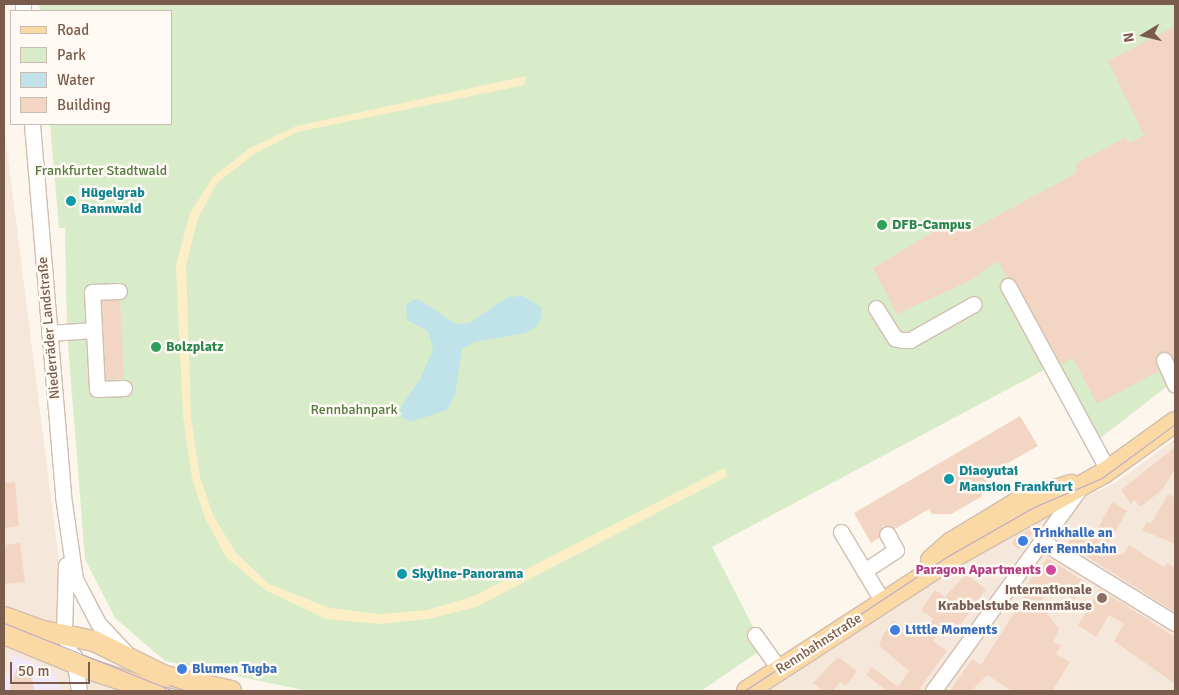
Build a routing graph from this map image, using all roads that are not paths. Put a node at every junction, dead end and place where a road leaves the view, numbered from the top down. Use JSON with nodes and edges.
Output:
{"nodes":[{"id":1,"x":32,"y":125,"type":"edge"},
{"id":2,"x":1008,"y":286,"type":"dead end"},
{"id":3,"x":119,"y":291,"type":"dead end"},
{"id":4,"x":974,"y":304,"type":"dead end"},
{"id":5,"x":876,"y":308,"type":"dead end"},
{"id":6,"x":94,"y":330,"type":"junction"},
{"id":7,"x":49,"y":333,"type":"junction"},
{"id":8,"x":1164,"y":360,"type":"dead end"},
{"id":9,"x":1175,"y":385,"type":"edge"},
{"id":10,"x":124,"y":388,"type":"dead end"},
{"id":11,"x":1175,"y":422,"type":"edge"},
{"id":12,"x":1108,"y":470,"type":"junction"},
{"id":13,"x":1079,"y":484,"type":"junction"},
{"id":14,"x":841,"y":532,"type":"dead end"},
{"id":15,"x":887,"y":534,"type":"dead end"},
{"id":16,"x":1042,"y":541,"type":"junction"},
{"id":17,"x":71,"y":543,"type":"junction"},
{"id":18,"x":934,"y":557,"type":"junction"},
{"id":19,"x":864,"y":571,"type":"junction"},
{"id":20,"x":75,"y":580,"type":"junction"},
{"id":21,"x":887,"y":599,"type":"junction"},
{"id":22,"x":4,"y":617,"type":"edge"},
{"id":23,"x":1175,"y":623,"type":"edge"},
{"id":24,"x":4,"y":634,"type":"edge"},
{"id":25,"x":69,"y":634,"type":"junction"},
{"id":26,"x":755,"y":635,"type":"dead end"},
{"id":27,"x":131,"y":658,"type":"junction"},
{"id":28,"x":73,"y":663,"type":"junction"},
{"id":29,"x":780,"y":670,"type":"junction"},
{"id":30,"x":160,"y":684,"type":"edge"},
{"id":31,"x":79,"y":691,"type":"edge"},
{"id":32,"x":180,"y":691,"type":"edge"},
{"id":33,"x":231,"y":691,"type":"edge"},
{"id":34,"x":747,"y":691,"type":"edge"},
{"id":35,"x":933,"y":691,"type":"edge"}],
"edges":[{"from":1,"to":7,"type":"street","name":"Niederräder Landstraße"},
{"from":2,"to":12,"type":"street"},
{"from":3,"to":6,"type":"street"},
{"from":4,"to":5,"type":"street"},
{"from":6,"to":7,"type":"street"},
{"from":6,"to":10,"type":"street"},
{"from":7,"to":17,"type":"street","name":"Niederräder Landstraße"},
{"from":8,"to":9,"type":"street"},
{"from":11,"to":12,"type":"main road","name":"Rennbahnstraße"},
{"from":12,"to":13,"type":"main road","name":"Rennbahnstraße"},
{"from":13,"to":16,"type":"street"},
{"from":13,"to":18,"type":"street"},
{"from":13,"to":18,"type":"main road","name":"Rennbahnstraße"},
{"from":13,"to":21,"type":"main road","name":"Rennbahnstraße"},
{"from":14,"to":19,"type":"street"},
{"from":15,"to":19,"type":"street"},
{"from":16,"to":23,"type":"street"},
{"from":16,"to":35,"type":"street"},
{"from":17,"to":20,"type":"street","name":"Niederräder Landstraße"},
{"from":17,"to":25,"type":"street","name":"Niederräder Landstraße"},
{"from":18,"to":21,"type":"main road","name":"Rennbahnstraße"},
{"from":19,"to":21,"type":"street"},
{"from":20,"to":25,"type":"street","name":"Niederräder Landstraße"},
{"from":20,"to":27,"type":"street","name":"Niederräder Landstraße"},
{"from":21,"to":29,"type":"main road","name":"Rennbahnstraße"},
{"from":22,"to":25,"type":"main road"},
{"from":24,"to":28,"type":"main road"},
{"from":25,"to":27,"type":"main road"},
{"from":25,"to":28,"type":"street","name":"Niederräder Landstraße"},
{"from":26,"to":29,"type":"street"},
{"from":27,"to":30,"type":"main road"},
{"from":28,"to":30,"type":"main road"},
{"from":28,"to":31,"type":"street","name":"Niederräder Landstraße"},
{"from":29,"to":34,"type":"main road","name":"Rennbahnstraße"},
{"from":30,"to":32,"type":"street"},
{"from":30,"to":33,"type":"main road"}]}
